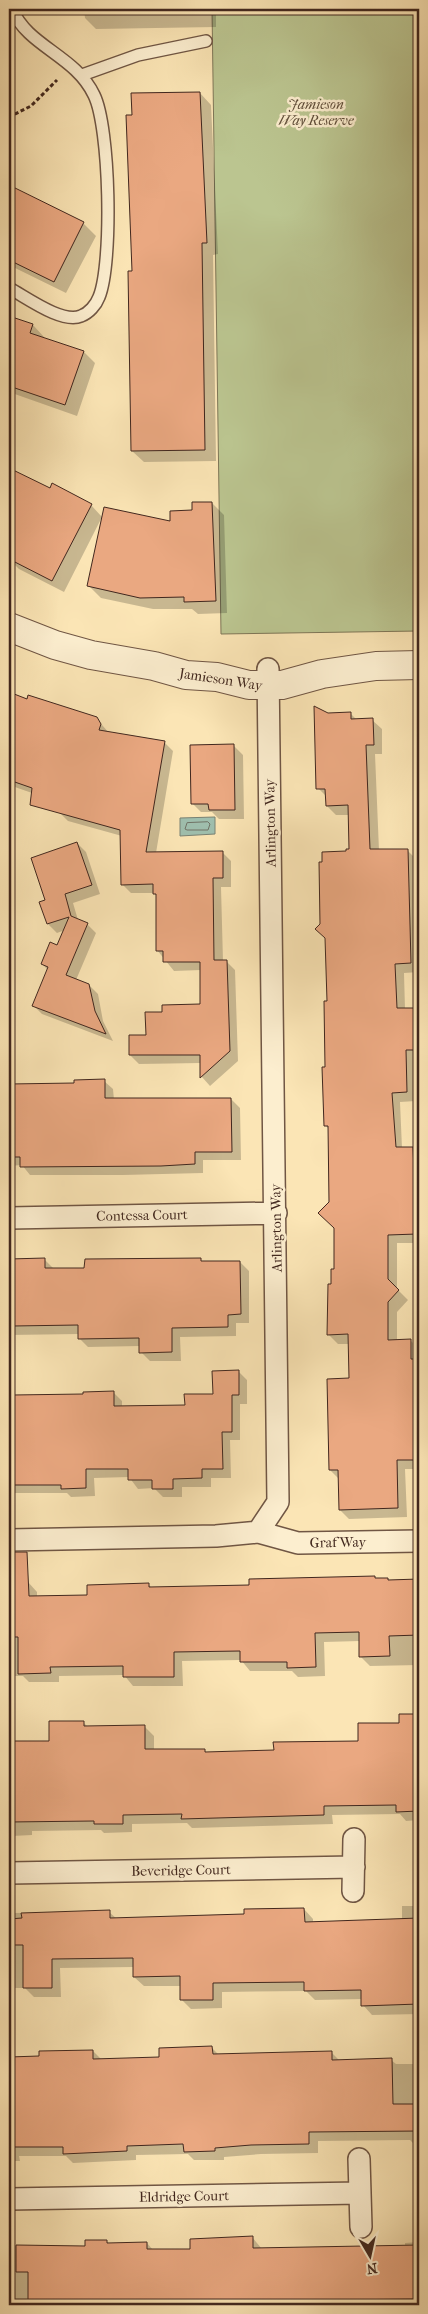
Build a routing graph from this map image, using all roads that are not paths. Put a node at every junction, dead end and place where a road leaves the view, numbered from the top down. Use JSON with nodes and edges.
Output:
{"nodes":[{"id":1,"x":12,"y":9,"type":"edge"},
{"id":2,"x":206,"y":41,"type":"dead end"},
{"id":3,"x":82,"y":75,"type":"junction"},
{"id":4,"x":9,"y":288,"type":"edge"},
{"id":5,"x":9,"y":627,"type":"edge"},
{"id":6,"x":419,"y":665,"type":"edge"},
{"id":7,"x":268,"y":678,"type":"junction"},
{"id":8,"x":276,"y":1213,"type":"junction"},
{"id":9,"x":9,"y":1218,"type":"edge"},
{"id":10,"x":258,"y":1532,"type":"junction"},
{"id":11,"x":9,"y":1540,"type":"edge"},
{"id":12,"x":419,"y":1541,"type":"edge"},
{"id":13,"x":354,"y":1839,"type":"dead end"},
{"id":14,"x":354,"y":1867,"type":"junction"},
{"id":15,"x":9,"y":1873,"type":"edge"},
{"id":16,"x":353,"y":1891,"type":"dead end"},
{"id":17,"x":360,"y":2159,"type":"dead end"},
{"id":18,"x":360,"y":2193,"type":"junction"},
{"id":19,"x":9,"y":2199,"type":"edge"},
{"id":20,"x":361,"y":2227,"type":"dead end"}],
"edges":[{"from":1,"to":3,"type":"lane"},
{"from":2,"to":3,"type":"lane"},
{"from":3,"to":4,"type":"lane"},
{"from":5,"to":7,"type":"street","name":"Jamieson Way"},
{"from":6,"to":7,"type":"street","name":"Jamieson Way"},
{"from":7,"to":8,"type":"street","name":"Arlington Way"},
{"from":8,"to":9,"type":"street","name":"Contessa Court"},
{"from":8,"to":10,"type":"street","name":"Arlington Way"},
{"from":10,"to":11,"type":"street"},
{"from":10,"to":12,"type":"street","name":"Graf Way"},
{"from":13,"to":14,"type":"street"},
{"from":14,"to":15,"type":"street","name":"Beveridge Court"},
{"from":14,"to":16,"type":"street"},
{"from":17,"to":18,"type":"street"},
{"from":18,"to":19,"type":"street","name":"Eldridge Court"},
{"from":18,"to":20,"type":"street"}]}
